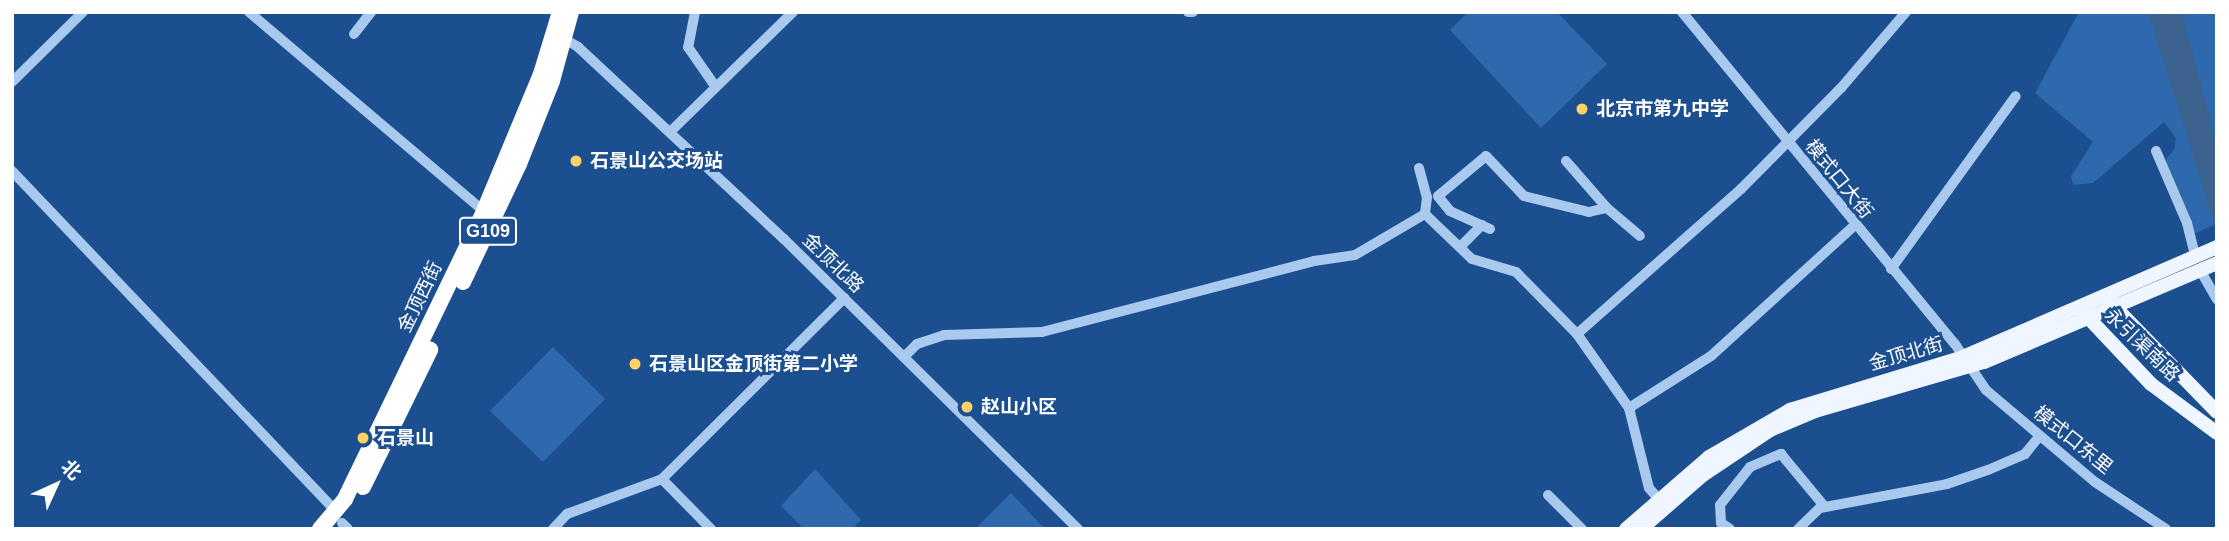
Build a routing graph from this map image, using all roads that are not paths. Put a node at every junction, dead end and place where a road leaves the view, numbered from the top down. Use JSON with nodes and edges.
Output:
{"nodes":[{"id":1,"x":83,"y":12,"type":"edge"},
{"id":2,"x":249,"y":12,"type":"edge"},
{"id":3,"x":560,"y":12,"type":"edge"},
{"id":4,"x":571,"y":12,"type":"edge"},
{"id":5,"x":695,"y":12,"type":"edge"},
{"id":6,"x":793,"y":12,"type":"edge"},
{"id":7,"x":1682,"y":12,"type":"edge"},
{"id":8,"x":1906,"y":12,"type":"edge"},
{"id":9,"x":369,"y":13,"type":"edge"},
{"id":10,"x":354,"y":34,"type":"dead end"},
{"id":11,"x":560,"y":37,"type":"junction"},
{"id":12,"x":12,"y":82,"type":"edge"},
{"id":13,"x":715,"y":86,"type":"junction"},
{"id":14,"x":2016,"y":96,"type":"dead end"},
{"id":15,"x":670,"y":132,"type":"junction"},
{"id":16,"x":1787,"y":142,"type":"junction"},
{"id":17,"x":2156,"y":151,"type":"dead end"},
{"id":18,"x":1566,"y":161,"type":"dead end"},
{"id":19,"x":1419,"y":168,"type":"dead end"},
{"id":20,"x":12,"y":171,"type":"edge"},
{"id":21,"x":1607,"y":208,"type":"junction"},
{"id":22,"x":484,"y":211,"type":"junction"},
{"id":23,"x":1425,"y":214,"type":"junction"},
{"id":24,"x":1855,"y":225,"type":"junction"},
{"id":25,"x":1640,"y":236,"type":"dead end"},
{"id":26,"x":1460,"y":247,"type":"junction"},
{"id":27,"x":2208,"y":258,"type":"edge"},
{"id":28,"x":1891,"y":269,"type":"junction"},
{"id":29,"x":844,"y":298,"type":"junction"},
{"id":30,"x":2217,"y":299,"type":"edge"},
{"id":31,"x":2108,"y":301,"type":"junction"},
{"id":32,"x":2082,"y":312,"type":"junction"},
{"id":33,"x":1577,"y":334,"type":"junction"},
{"id":34,"x":904,"y":357,"type":"junction"},
{"id":35,"x":1966,"y":362,"type":"junction"},
{"id":36,"x":1629,"y":408,"type":"junction"},
{"id":37,"x":2217,"y":412,"type":"edge"},
{"id":38,"x":2217,"y":433,"type":"edge"},
{"id":39,"x":2039,"y":437,"type":"junction"},
{"id":40,"x":662,"y":479,"type":"junction"},
{"id":41,"x":1548,"y":495,"type":"dead end"},
{"id":42,"x":1663,"y":503,"type":"junction"},
{"id":43,"x":1825,"y":507,"type":"junction"},
{"id":44,"x":341,"y":523,"type":"edge"},
{"id":45,"x":320,"y":529,"type":"edge"},
{"id":46,"x":554,"y":529,"type":"edge"},
{"id":47,"x":711,"y":529,"type":"edge"},
{"id":48,"x":1078,"y":529,"type":"edge"},
{"id":49,"x":1582,"y":529,"type":"edge"},
{"id":50,"x":1626,"y":529,"type":"edge"},
{"id":51,"x":1641,"y":529,"type":"edge"},
{"id":52,"x":1730,"y":529,"type":"edge"},
{"id":53,"x":1798,"y":529,"type":"edge"},
{"id":54,"x":2166,"y":529,"type":"edge"}],
"edges":[{"from":1,"to":12,"type":"street"},
{"from":2,"to":22,"type":"street"},
{"from":3,"to":11,"type":"highway","number":"G109"},
{"from":4,"to":11,"type":"highway","number":"G109"},
{"from":5,"to":13,"type":"street"},
{"from":6,"to":13,"type":"street"},
{"from":7,"to":16,"type":"street","name":"模式口大街"},
{"from":8,"to":16,"type":"street"},
{"from":9,"to":10,"type":"street"},
{"from":11,"to":15,"type":"street","name":"金顶北路"},
{"from":11,"to":22,"type":"highway","name":"金顶西街","number":"G109"},
{"from":11,"to":44,"type":"highway","name":"金顶西街","number":"G109"},
{"from":13,"to":15,"type":"street"},
{"from":14,"to":28,"type":"street"},
{"from":15,"to":29,"type":"street","name":"金顶北路"},
{"from":16,"to":24,"type":"street","name":"模式口大街"},
{"from":16,"to":33,"type":"street"},
{"from":17,"to":27,"type":"street"},
{"from":18,"to":21,"type":"street"},
{"from":19,"to":23,"type":"street"},
{"from":20,"to":44,"type":"street"},
{"from":21,"to":25,"type":"street"},
{"from":21,"to":26,"type":"street"},
{"from":22,"to":44,"type":"highway","name":"金顶西街","number":"G109"},
{"from":23,"to":26,"type":"street"},
{"from":23,"to":34,"type":"street"},
{"from":24,"to":28,"type":"street","name":"模式口大街"},
{"from":24,"to":36,"type":"street"},
{"from":26,"to":33,"type":"street"},
{"from":27,"to":30,"type":"street"},
{"from":27,"to":31,"type":"main road","name":"金顶北街"},
{"from":28,"to":35,"type":"street","name":"模式口大街"},
{"from":29,"to":34,"type":"street","name":"金顶北路"},
{"from":29,"to":40,"type":"street"},
{"from":31,"to":32,"type":"main road","name":"金顶北街"},
{"from":31,"to":37,"type":"main road","name":"永引渠南路"},
{"from":32,"to":35,"type":"main road","name":"金顶北街"},
{"from":32,"to":38,"type":"main road","name":"永引渠南路"},
{"from":33,"to":36,"type":"street"},
{"from":34,"to":48,"type":"street","name":"金顶北路"},
{"from":35,"to":39,"type":"street","name":"模式口东里"},
{"from":35,"to":42,"type":"main road","name":"金顶北街"},
{"from":36,"to":42,"type":"street"},
{"from":39,"to":43,"type":"street"},
{"from":39,"to":54,"type":"street","name":"模式口东里"},
{"from":40,"to":46,"type":"street"},
{"from":40,"to":47,"type":"street"},
{"from":41,"to":49,"type":"street"},
{"from":42,"to":50,"type":"main road","name":"金顶北街"},
{"from":42,"to":51,"type":"main road","name":"金顶北街"},
{"from":43,"to":52,"type":"street"},
{"from":43,"to":53,"type":"street"},
{"from":44,"to":45,"type":"highway","name":"金顶西街","number":"G109"}]}
